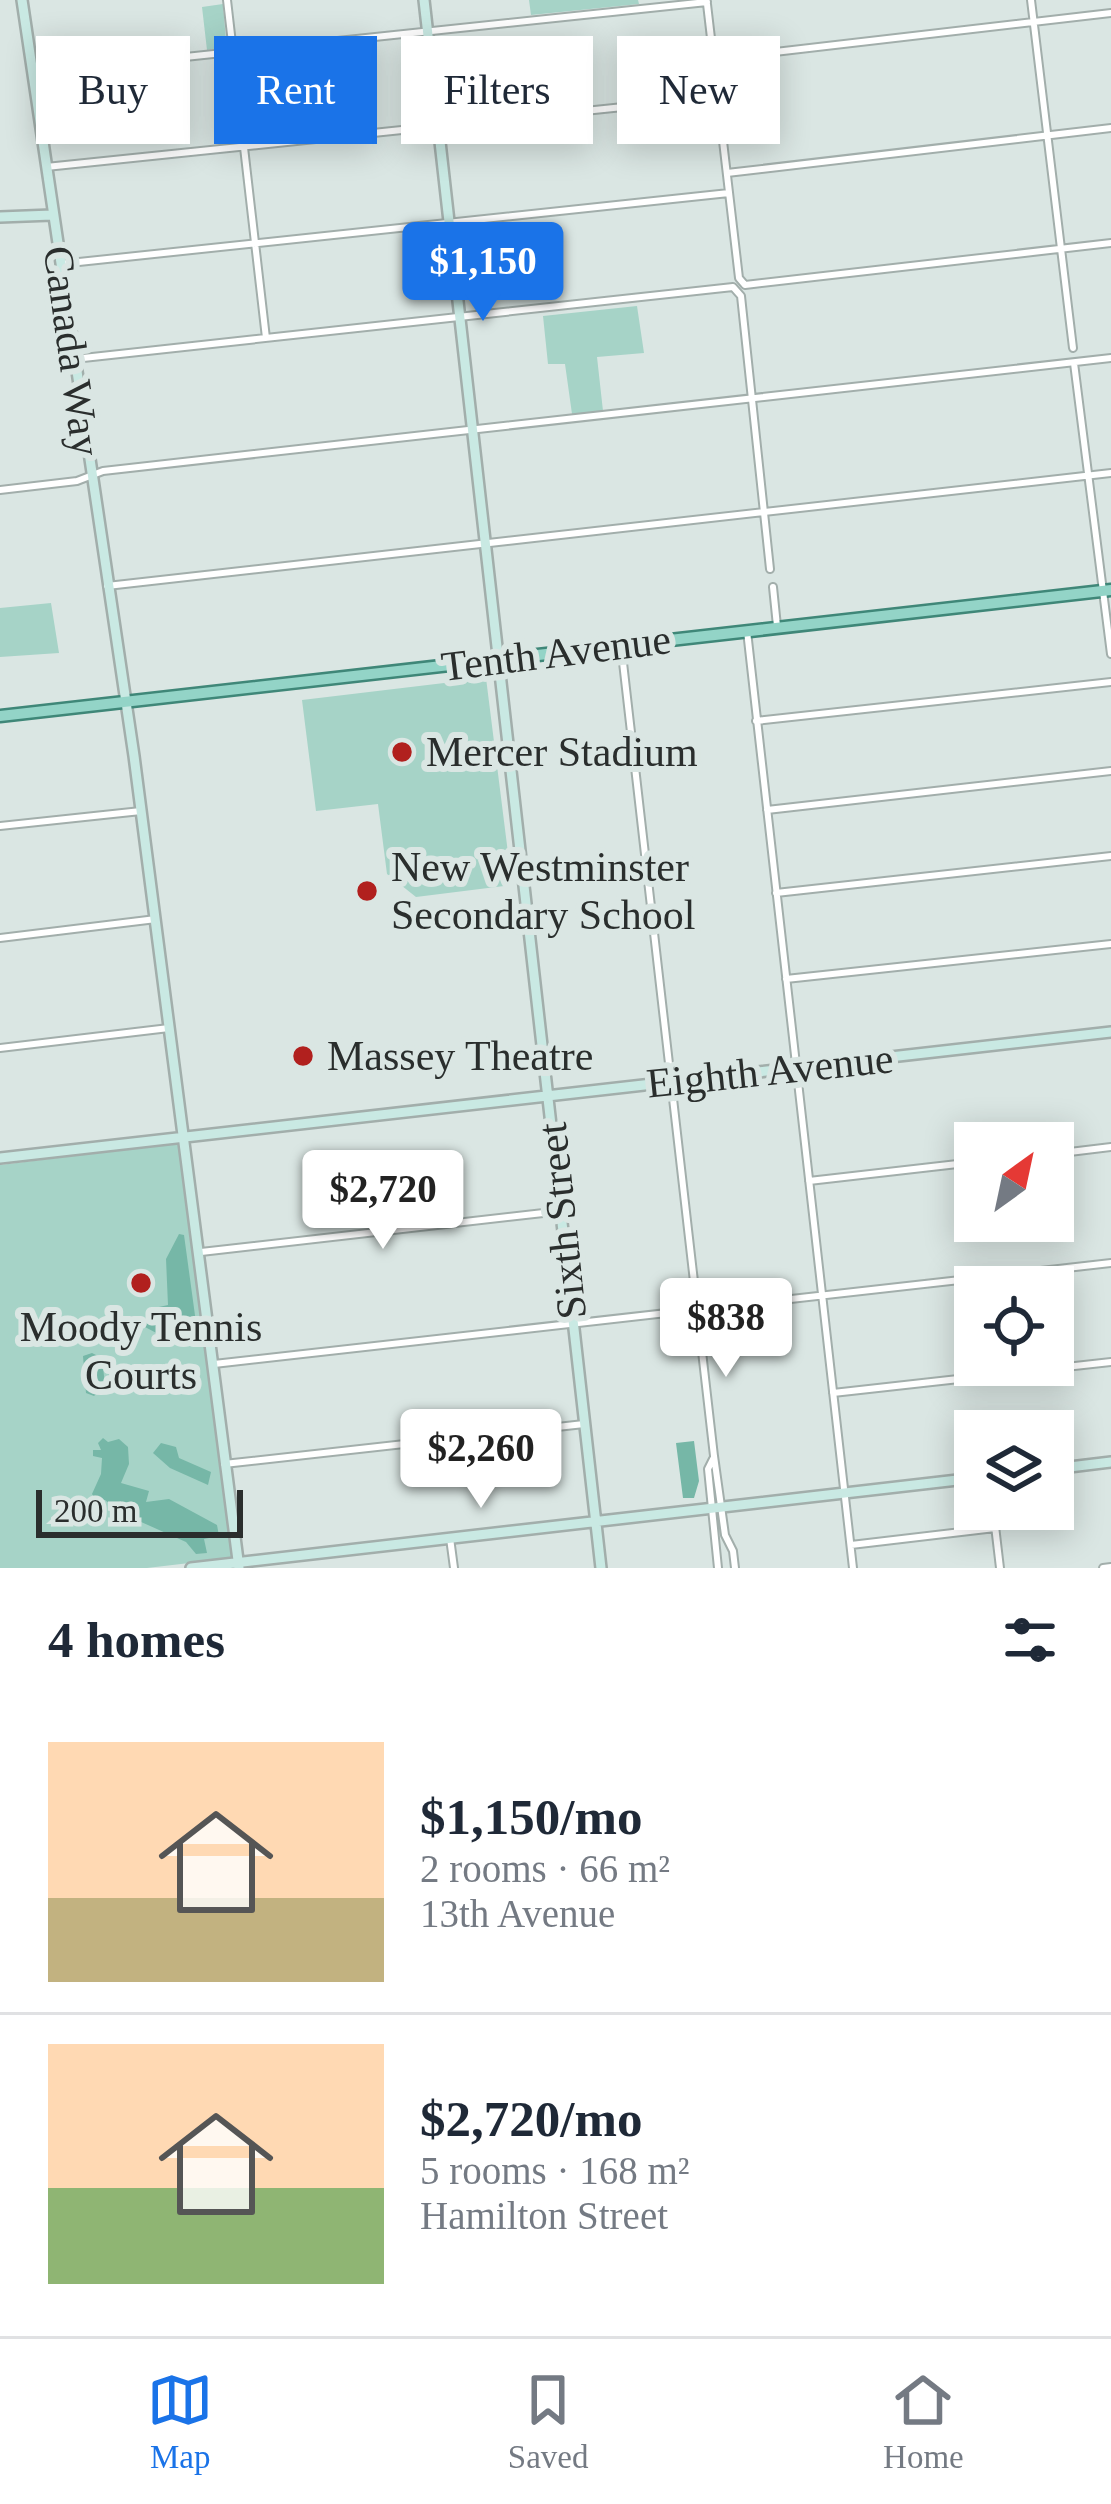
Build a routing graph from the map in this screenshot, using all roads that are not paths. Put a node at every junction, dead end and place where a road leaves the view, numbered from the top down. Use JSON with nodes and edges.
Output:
{"nodes":[{"id":1,"x":22,"y":0,"type":"edge"},
{"id":2,"x":227,"y":0,"type":"edge"},
{"id":3,"x":424,"y":0,"type":"edge"},
{"id":4,"x":1031,"y":0,"type":"edge"},
{"id":5,"x":707,"y":1,"type":"edge"},
{"id":6,"x":1111,"y":13,"type":"edge"},
{"id":7,"x":1034,"y":22,"type":"junction"},
{"id":8,"x":427,"y":31,"type":"junction"},
{"id":9,"x":231,"y":36,"type":"edge"},
{"id":10,"x":377,"y":36,"type":"edge"},
{"id":11,"x":428,"y":36,"type":"edge"},
{"id":12,"x":711,"y":36,"type":"edge"},
{"id":13,"x":780,"y":51,"type":"edge"},
{"id":14,"x":214,"y":54,"type":"edge"},
{"id":15,"x":34,"y":73,"type":"junction"},
{"id":16,"x":1111,"y":128,"type":"edge"},
{"id":17,"x":401,"y":131,"type":"edge"},
{"id":18,"x":1047,"y":135,"type":"junction"},
{"id":19,"x":244,"y":144,"type":"edge"},
{"id":20,"x":440,"y":144,"type":"edge"},
{"id":21,"x":724,"y":144,"type":"edge"},
{"id":22,"x":244,"y":148,"type":"junction"},
{"id":23,"x":46,"y":167,"type":"junction"},
{"id":24,"x":727,"y":173,"type":"junction"},
{"id":25,"x":729,"y":193,"type":"junction"},
{"id":26,"x":52,"y":215,"type":"junction"},
{"id":27,"x":0,"y":218,"type":"edge"},
{"id":28,"x":449,"y":223,"type":"junction"},
{"id":29,"x":1111,"y":242,"type":"edge"},
{"id":30,"x":255,"y":243,"type":"junction"},
{"id":31,"x":1060,"y":248,"type":"junction"},
{"id":32,"x":60,"y":264,"type":"junction"},
{"id":33,"x":740,"y":287,"type":"junction"},
{"id":34,"x":460,"y":317,"type":"junction"},
{"id":35,"x":266,"y":338,"type":"junction"},
{"id":36,"x":1072,"y":348,"type":"dead end"},
{"id":37,"x":1111,"y":358,"type":"edge"},
{"id":38,"x":74,"y":359,"type":"junction"},
{"id":39,"x":1074,"y":363,"type":"junction"},
{"id":40,"x":752,"y":399,"type":"junction"},
{"id":41,"x":472,"y":430,"type":"junction"},
{"id":42,"x":1111,"y":473,"type":"edge"},
{"id":43,"x":91,"y":476,"type":"junction"},
{"id":44,"x":1088,"y":476,"type":"junction"},
{"id":45,"x":0,"y":490,"type":"edge"},
{"id":46,"x":764,"y":513,"type":"junction"},
{"id":47,"x":486,"y":544,"type":"junction"},
{"id":48,"x":770,"y":569,"type":"dead end"},
{"id":49,"x":106,"y":586,"type":"junction"},
{"id":50,"x":773,"y":587,"type":"dead end"},
{"id":51,"x":1107,"y":591,"type":"edge"},
{"id":52,"x":777,"y":627,"type":"junction"},
{"id":53,"x":746,"y":631,"type":"junction"},
{"id":54,"x":621,"y":645,"type":"junction"},
{"id":55,"x":1111,"y":654,"type":"edge"},
{"id":56,"x":498,"y":660,"type":"junction"},
{"id":57,"x":1111,"y":682,"type":"edge"},
{"id":58,"x":126,"y":702,"type":"junction"},
{"id":59,"x":0,"y":716,"type":"edge"},
{"id":60,"x":757,"y":721,"type":"junction"},
{"id":61,"x":1111,"y":770,"type":"edge"},
{"id":62,"x":766,"y":809,"type":"junction"},
{"id":63,"x":141,"y":811,"type":"junction"},
{"id":64,"x":0,"y":826,"type":"edge"},
{"id":65,"x":1111,"y":856,"type":"edge"},
{"id":66,"x":776,"y":893,"type":"junction"},
{"id":67,"x":156,"y":919,"type":"junction"},
{"id":68,"x":0,"y":938,"type":"edge"},
{"id":69,"x":1111,"y":944,"type":"edge"},
{"id":70,"x":786,"y":980,"type":"junction"},
{"id":71,"x":170,"y":1028,"type":"junction"},
{"id":72,"x":1111,"y":1032,"type":"edge"},
{"id":73,"x":0,"y":1048,"type":"edge"},
{"id":74,"x":796,"y":1068,"type":"junction"},
{"id":75,"x":671,"y":1081,"type":"junction"},
{"id":76,"x":548,"y":1095,"type":"junction"},
{"id":77,"x":185,"y":1137,"type":"junction"},
{"id":78,"x":1111,"y":1147,"type":"edge"},
{"id":79,"x":1074,"y":1151,"type":"edge"},
{"id":80,"x":0,"y":1157,"type":"edge"},
{"id":81,"x":954,"y":1164,"type":"edge"},
{"id":82,"x":809,"y":1181,"type":"junction"},
{"id":83,"x":561,"y":1211,"type":"junction"},
{"id":84,"x":201,"y":1252,"type":"junction"},
{"id":85,"x":1111,"y":1263,"type":"edge"},
{"id":86,"x":822,"y":1295,"type":"junction"},
{"id":87,"x":697,"y":1310,"type":"junction"},
{"id":88,"x":573,"y":1323,"type":"junction"},
{"id":89,"x":1111,"y":1362,"type":"edge"},
{"id":90,"x":214,"y":1364,"type":"junction"},
{"id":91,"x":832,"y":1393,"type":"junction"},
{"id":92,"x":584,"y":1424,"type":"junction"},
{"id":93,"x":1111,"y":1462,"type":"edge"},
{"id":94,"x":224,"y":1464,"type":"junction"},
{"id":95,"x":1074,"y":1466,"type":"edge"},
{"id":96,"x":954,"y":1480,"type":"edge"},
{"id":97,"x":844,"y":1492,"type":"junction"},
{"id":98,"x":717,"y":1508,"type":"junction"},
{"id":99,"x":596,"y":1521,"type":"junction"},
{"id":100,"x":978,"y":1530,"type":"edge"},
{"id":101,"x":995,"y":1530,"type":"edge"},
{"id":102,"x":451,"y":1538,"type":"junction"},
{"id":103,"x":851,"y":1545,"type":"junction"},
{"id":104,"x":238,"y":1565,"type":"edge"},
{"id":105,"x":191,"y":1568,"type":"edge"},
{"id":106,"x":454,"y":1568,"type":"edge"},
{"id":107,"x":601,"y":1568,"type":"edge"},
{"id":108,"x":718,"y":1568,"type":"edge"},
{"id":109,"x":735,"y":1568,"type":"edge"},
{"id":110,"x":853,"y":1568,"type":"edge"},
{"id":111,"x":1000,"y":1568,"type":"edge"}],
"edges":[{"from":1,"to":15,"type":"street","name":"Canada Way"},
{"from":2,"to":9,"type":"street"},
{"from":3,"to":8,"type":"street","name":"Sixth Street"},
{"from":4,"to":7,"type":"street"},
{"from":5,"to":8,"type":"street"},
{"from":5,"to":12,"type":"street"},
{"from":6,"to":7,"type":"street"},
{"from":7,"to":13,"type":"street"},
{"from":7,"to":18,"type":"street"},
{"from":8,"to":10,"type":"street"},
{"from":8,"to":11,"type":"street","name":"Sixth Street"},
{"from":14,"to":15,"type":"street"},
{"from":15,"to":23,"type":"street","name":"Canada Way"},
{"from":16,"to":18,"type":"street"},
{"from":17,"to":22,"type":"street"},
{"from":18,"to":24,"type":"street"},
{"from":18,"to":31,"type":"street"},
{"from":19,"to":22,"type":"street"},
{"from":20,"to":28,"type":"street","name":"Sixth Street"},
{"from":21,"to":24,"type":"street"},
{"from":22,"to":23,"type":"street"},
{"from":22,"to":30,"type":"street"},
{"from":23,"to":26,"type":"street","name":"Canada Way"},
{"from":24,"to":25,"type":"street"},
{"from":25,"to":28,"type":"street"},
{"from":25,"to":33,"type":"street"},
{"from":26,"to":27,"type":"street"},
{"from":26,"to":32,"type":"street","name":"Canada Way"},
{"from":28,"to":30,"type":"street"},
{"from":28,"to":34,"type":"street","name":"Sixth Street"},
{"from":29,"to":31,"type":"street"},
{"from":30,"to":32,"type":"street"},
{"from":30,"to":35,"type":"street"},
{"from":31,"to":33,"type":"street"},
{"from":31,"to":36,"type":"street"},
{"from":32,"to":38,"type":"street","name":"Canada Way"},
{"from":33,"to":34,"type":"street"},
{"from":33,"to":40,"type":"street"},
{"from":34,"to":35,"type":"street"},
{"from":34,"to":41,"type":"street","name":"Sixth Street"},
{"from":35,"to":38,"type":"street"},
{"from":37,"to":39,"type":"street"},
{"from":38,"to":43,"type":"street","name":"Canada Way"},
{"from":39,"to":40,"type":"street"},
{"from":39,"to":44,"type":"street"},
{"from":40,"to":41,"type":"street"},
{"from":40,"to":46,"type":"street"},
{"from":41,"to":43,"type":"street"},
{"from":41,"to":47,"type":"street","name":"Sixth Street"},
{"from":42,"to":44,"type":"street"},
{"from":43,"to":45,"type":"street"},
{"from":43,"to":49,"type":"street","name":"Canada Way"},
{"from":44,"to":46,"type":"street"},
{"from":44,"to":51,"type":"street"},
{"from":46,"to":47,"type":"street"},
{"from":46,"to":48,"type":"street"},
{"from":47,"to":49,"type":"street"},
{"from":47,"to":56,"type":"street","name":"Sixth Street"},
{"from":49,"to":58,"type":"street","name":"Canada Way"},
{"from":50,"to":52,"type":"street"},
{"from":51,"to":52,"type":"main road","name":"Tenth Avenue"},
{"from":51,"to":55,"type":"street"},
{"from":52,"to":53,"type":"main road","name":"Tenth Avenue"},
{"from":53,"to":54,"type":"main road","name":"Tenth Avenue"},
{"from":53,"to":60,"type":"street"},
{"from":54,"to":56,"type":"main road","name":"Tenth Avenue"},
{"from":54,"to":75,"type":"street"},
{"from":56,"to":58,"type":"main road","name":"Tenth Avenue"},
{"from":56,"to":76,"type":"street","name":"Sixth Street"},
{"from":57,"to":60,"type":"street"},
{"from":58,"to":59,"type":"main road","name":"Tenth Avenue"},
{"from":58,"to":63,"type":"street","name":"Canada Way"},
{"from":60,"to":62,"type":"street"},
{"from":61,"to":62,"type":"street"},
{"from":62,"to":66,"type":"street"},
{"from":63,"to":64,"type":"street"},
{"from":63,"to":67,"type":"street","name":"Canada Way"},
{"from":65,"to":66,"type":"street"},
{"from":66,"to":70,"type":"street"},
{"from":67,"to":68,"type":"street"},
{"from":67,"to":71,"type":"street","name":"Canada Way"},
{"from":69,"to":70,"type":"street"},
{"from":70,"to":74,"type":"street"},
{"from":71,"to":73,"type":"street"},
{"from":71,"to":77,"type":"street","name":"Canada Way"},
{"from":72,"to":74,"type":"street","name":"Eighth Avenue"},
{"from":74,"to":75,"type":"street","name":"Eighth Avenue"},
{"from":74,"to":82,"type":"street"},
{"from":75,"to":76,"type":"street","name":"Eighth Avenue"},
{"from":75,"to":87,"type":"street"},
{"from":76,"to":77,"type":"street","name":"Eighth Avenue"},
{"from":76,"to":83,"type":"street","name":"Sixth Street"},
{"from":77,"to":80,"type":"street","name":"Eighth Avenue"},
{"from":77,"to":84,"type":"street","name":"Canada Way"},
{"from":78,"to":79,"type":"street"},
{"from":81,"to":82,"type":"street"},
{"from":82,"to":86,"type":"street"},
{"from":83,"to":84,"type":"street"},
{"from":83,"to":88,"type":"street","name":"Sixth Street"},
{"from":84,"to":90,"type":"street","name":"Canada Way"},
{"from":85,"to":86,"type":"street"},
{"from":86,"to":87,"type":"street"},
{"from":86,"to":91,"type":"street"},
{"from":87,"to":88,"type":"street"},
{"from":87,"to":98,"type":"street"},
{"from":88,"to":90,"type":"street"},
{"from":88,"to":92,"type":"street","name":"Sixth Street"},
{"from":89,"to":91,"type":"street"},
{"from":90,"to":94,"type":"street","name":"Canada Way"},
{"from":91,"to":97,"type":"street"},
{"from":92,"to":94,"type":"street"},
{"from":92,"to":99,"type":"street","name":"Sixth Street"},
{"from":93,"to":95,"type":"street"},
{"from":94,"to":104,"type":"street","name":"Canada Way"},
{"from":96,"to":97,"type":"street"},
{"from":97,"to":98,"type":"street"},
{"from":97,"to":103,"type":"street"},
{"from":98,"to":99,"type":"street"},
{"from":98,"to":108,"type":"street"},
{"from":98,"to":109,"type":"street"},
{"from":99,"to":102,"type":"street"},
{"from":99,"to":107,"type":"street","name":"Sixth Street"},
{"from":100,"to":103,"type":"street"},
{"from":101,"to":111,"type":"street"},
{"from":102,"to":104,"type":"street"},
{"from":102,"to":106,"type":"street"},
{"from":103,"to":110,"type":"street"},
{"from":104,"to":105,"type":"street"}]}
